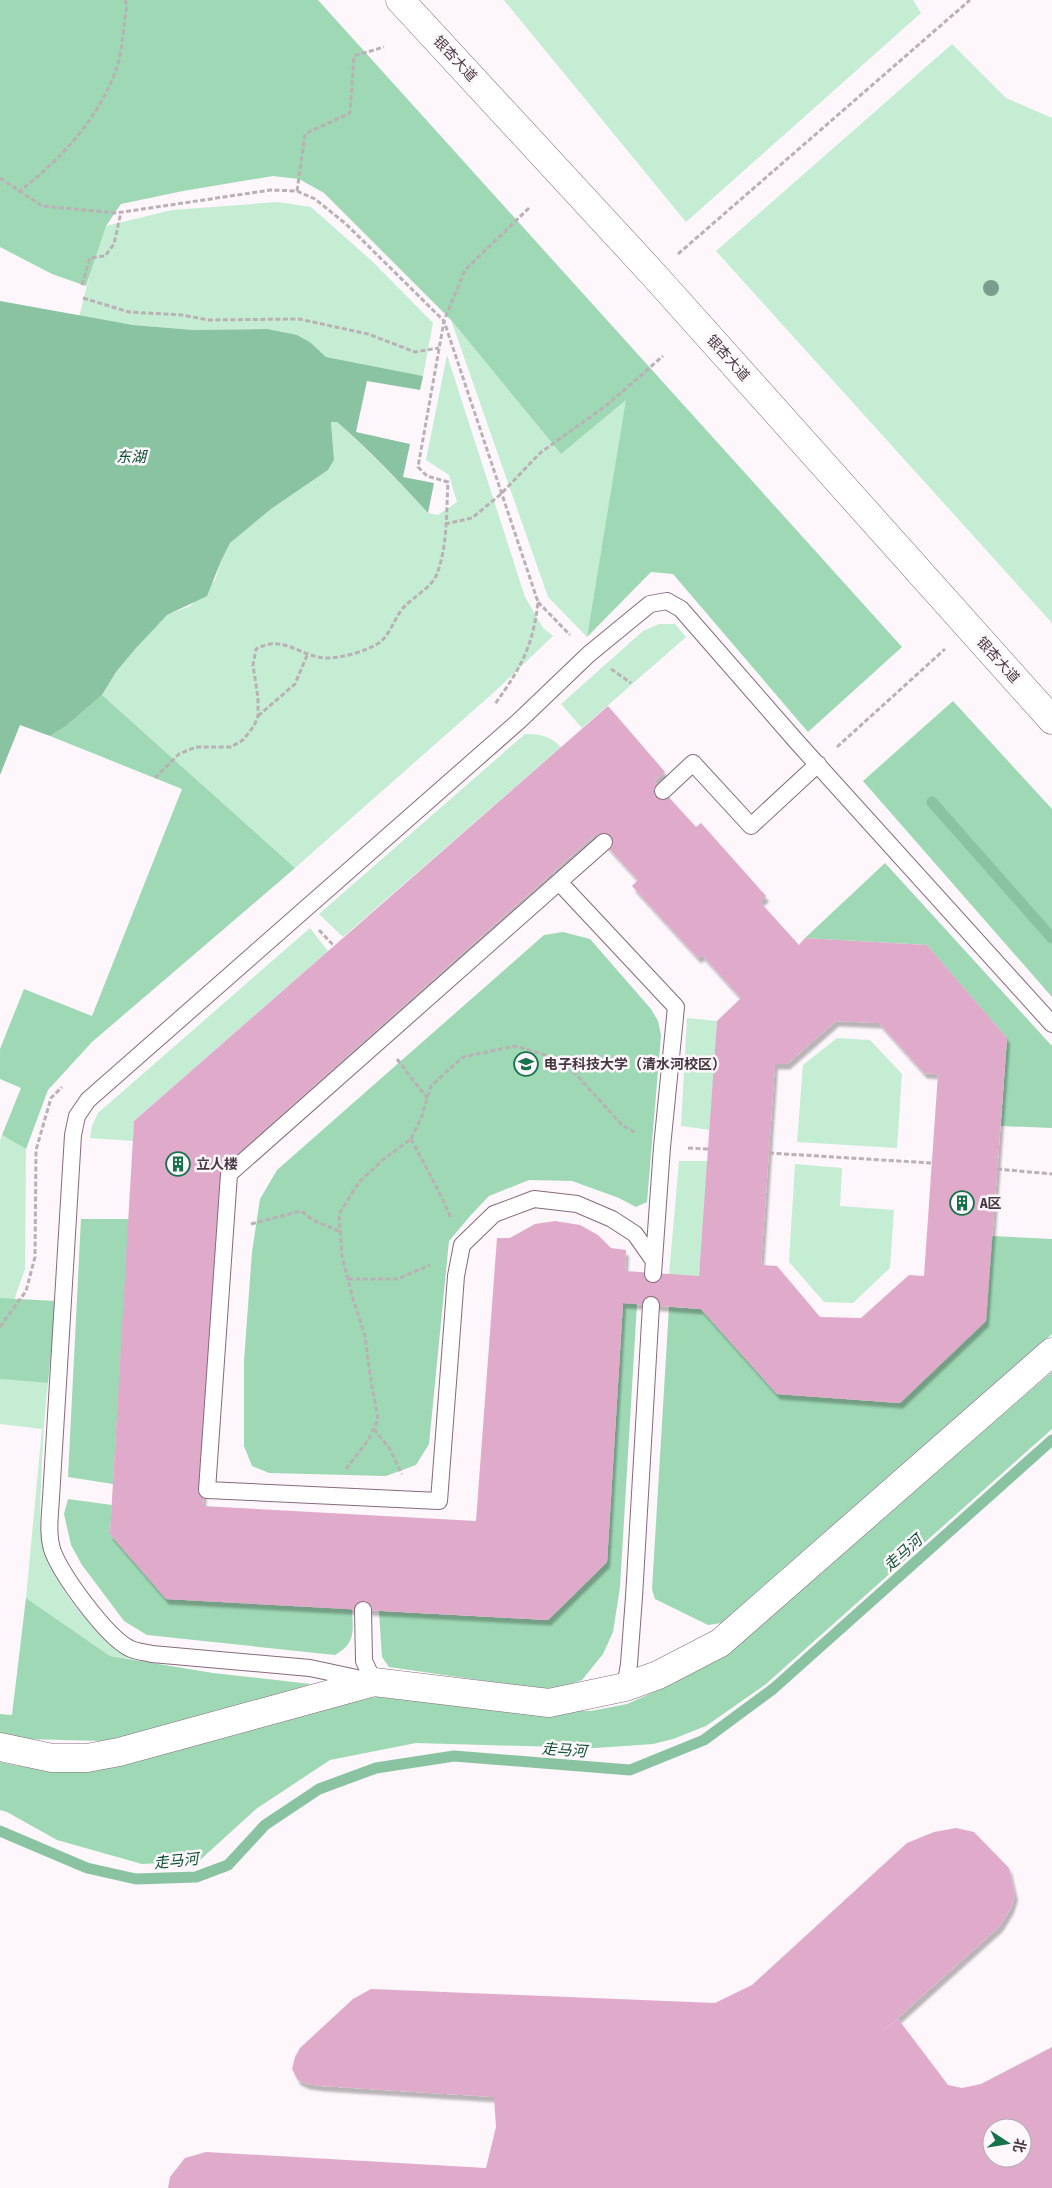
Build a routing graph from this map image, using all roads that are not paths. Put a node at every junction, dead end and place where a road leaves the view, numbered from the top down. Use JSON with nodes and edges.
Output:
{"nodes":[{"id":1,"x":412,"y":4,"type":"edge"},
{"id":2,"x":1052,"y":720,"type":"edge"},
{"id":3,"x":818,"y":764,"type":"junction"},
{"id":4,"x":663,"y":791,"type":"dead end"},
{"id":5,"x":604,"y":842,"type":"dead end"},
{"id":6,"x":559,"y":882,"type":"junction"},
{"id":7,"x":1052,"y":1024,"type":"edge"},
{"id":8,"x":651,"y":1305,"type":"dead end"},
{"id":9,"x":1052,"y":1352,"type":"edge"},
{"id":10,"x":362,"y":1610,"type":"dead end"},
{"id":11,"x":374,"y":1682,"type":"junction"},
{"id":12,"x":624,"y":1688,"type":"junction"},
{"id":13,"x":0,"y":1747,"type":"edge"}],
"edges":[{"from":1,"to":2,"type":"street","name":"银杏大道"},
{"from":3,"to":4,"type":"lane"},
{"from":3,"to":7,"type":"lane"},
{"from":3,"to":11,"type":"lane"},
{"from":5,"to":6,"type":"lane"},
{"from":6,"to":6,"type":"lane"},
{"from":8,"to":12,"type":"lane"},
{"from":9,"to":12,"type":"street"},
{"from":10,"to":11,"type":"lane"},
{"from":11,"to":12,"type":"street"},
{"from":11,"to":13,"type":"street"}]}
